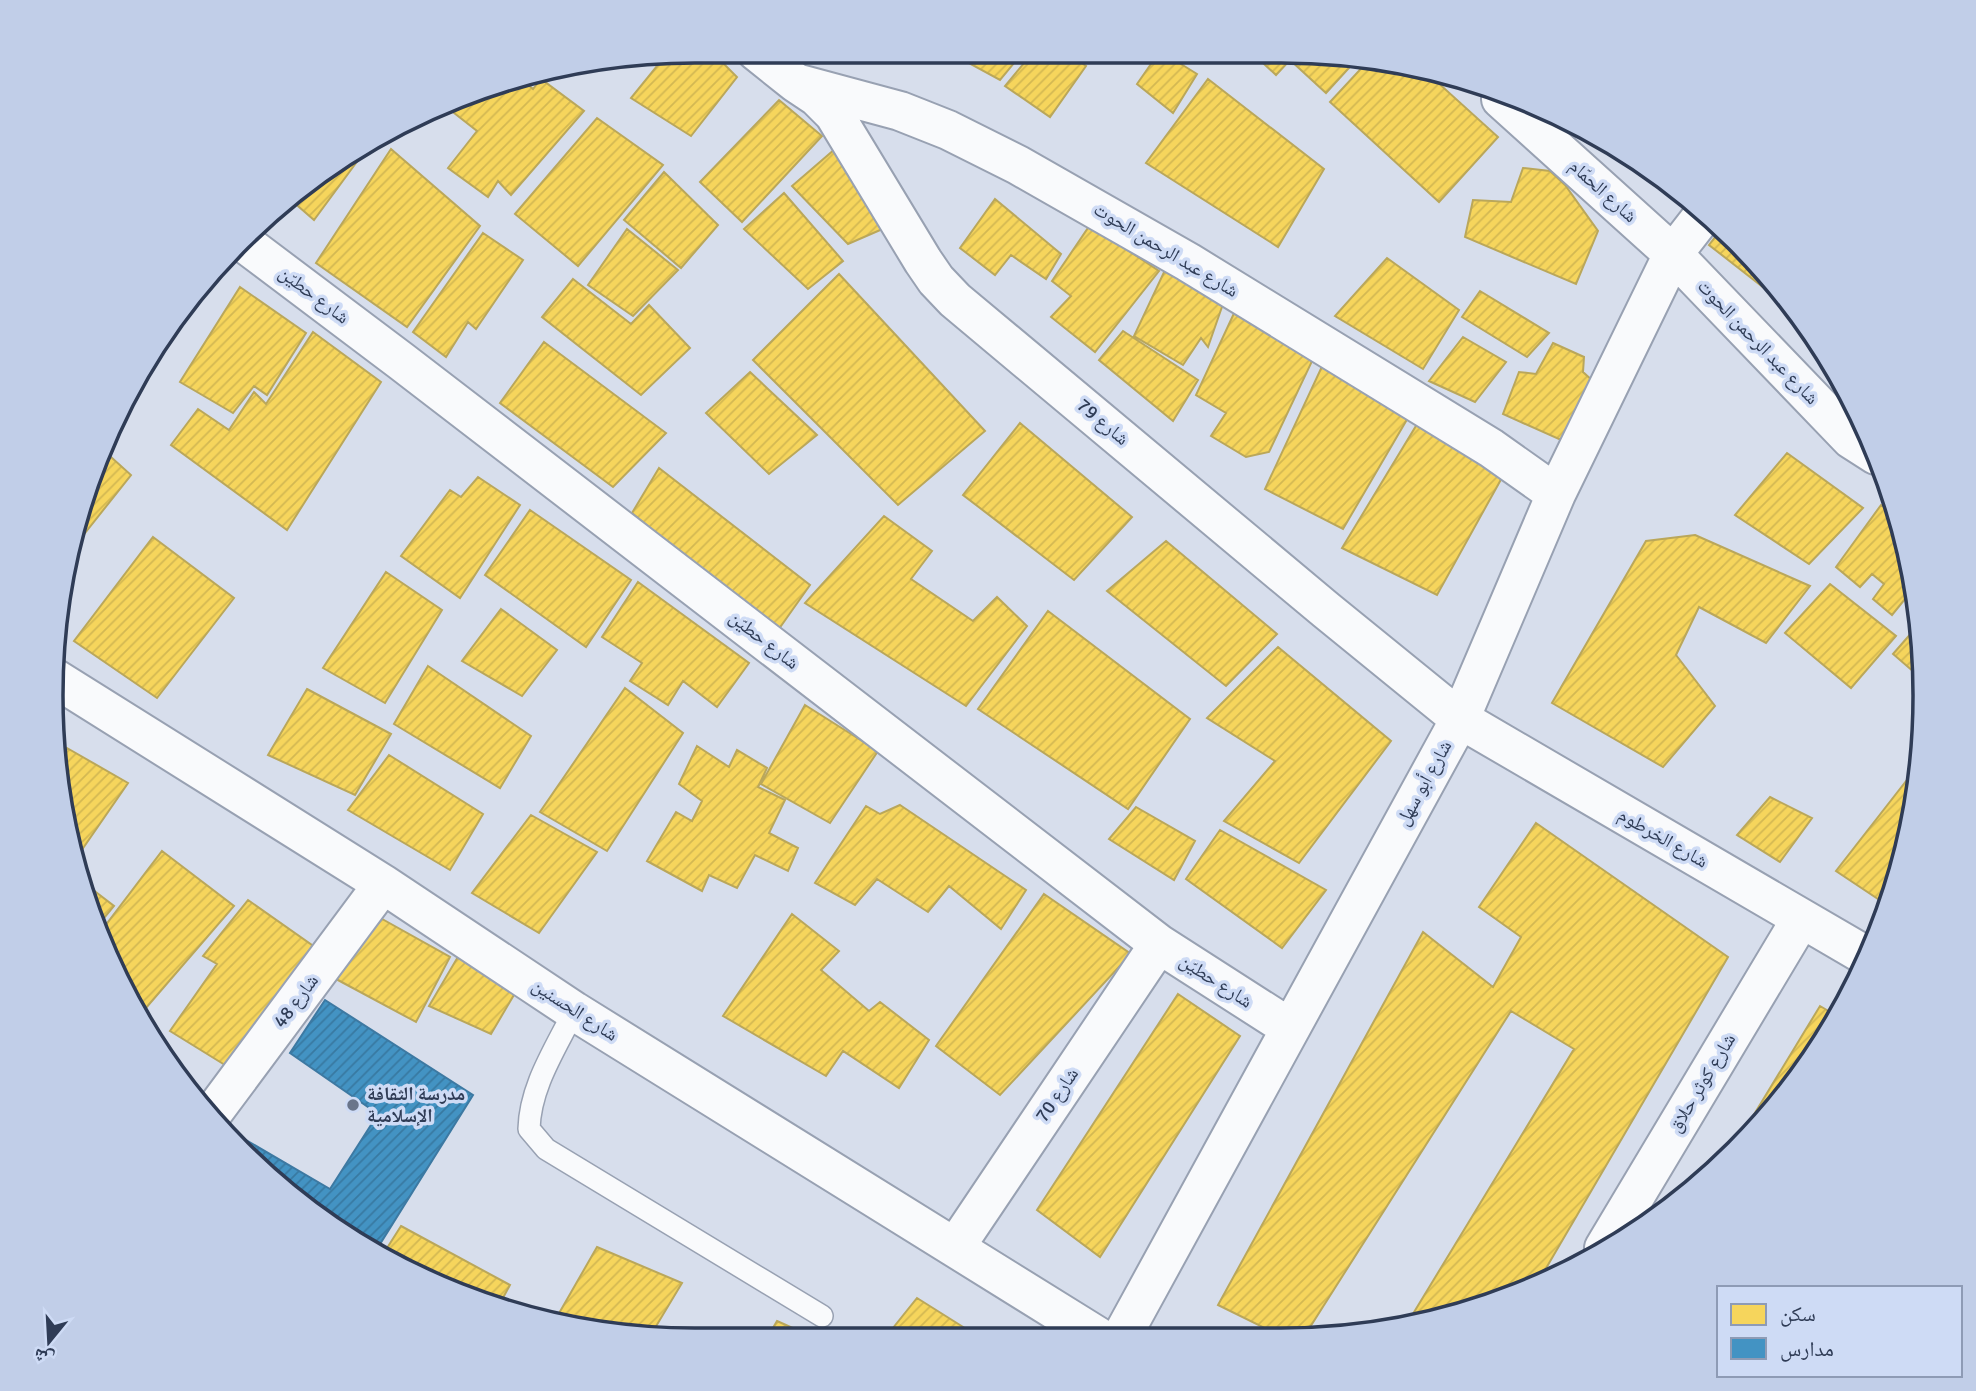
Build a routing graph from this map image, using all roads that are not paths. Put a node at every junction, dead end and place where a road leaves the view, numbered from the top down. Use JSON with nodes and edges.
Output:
{"nodes":[{"id":1,"x":771,"y":63,"type":"edge"},
{"id":2,"x":796,"y":83,"type":"junction"},
{"id":3,"x":1509,"y":106,"type":"edge"},
{"id":4,"x":1699,"y":221,"type":"edge"},
{"id":5,"x":249,"y":247,"type":"edge"},
{"id":6,"x":1673,"y":254,"type":"junction"},
{"id":7,"x":1861,"y":445,"type":"edge"},
{"id":8,"x":1556,"y":494,"type":"junction"},
{"id":9,"x":63,"y":684,"type":"edge"},
{"id":10,"x":1460,"y":719,"type":"junction"},
{"id":11,"x":383,"y":884,"type":"junction"},
{"id":12,"x":1801,"y":919,"type":"junction"},
{"id":13,"x":1159,"y":944,"type":"junction"},
{"id":14,"x":1859,"y":952,"type":"edge"},
{"id":15,"x":574,"y":1011,"type":"junction"},
{"id":16,"x":1290,"y":1028,"type":"junction"},
{"id":17,"x":216,"y":1108,"type":"edge"},
{"id":18,"x":1613,"y":1233,"type":"edge"},
{"id":19,"x":956,"y":1246,"type":"junction"},
{"id":20,"x":822,"y":1316,"type":"dead end"},
{"id":21,"x":1084,"y":1328,"type":"edge"},
{"id":22,"x":1126,"y":1328,"type":"edge"}],
"edges":[{"from":1,"to":2,"type":"street","name":"شارع عبد الرحمن الحوت"},
{"from":2,"to":8,"type":"street","name":"شارع عبد الرحمن الحوت"},
{"from":2,"to":10,"type":"street","name":"شارع 79"},
{"from":3,"to":6,"type":"street","name":"شارع الحمّام"},
{"from":4,"to":6,"type":"street","name":"شارع أبو سهل"},
{"from":5,"to":13,"type":"street","name":"شارع حطيّن"},
{"from":6,"to":7,"type":"street","name":"شارع عبد الرحمن الحوت"},
{"from":6,"to":8,"type":"street","name":"شارع أبو سهل"},
{"from":8,"to":10,"type":"street","name":"شارع أبو سهل"},
{"from":9,"to":11,"type":"street","name":"شارع الحسنين"},
{"from":10,"to":12,"type":"street","name":"شارع الخرطوم"},
{"from":10,"to":16,"type":"street","name":"شارع أبو سهل"},
{"from":11,"to":15,"type":"street","name":"شارع الحسنين"},
{"from":11,"to":17,"type":"street","name":"شارع 48"},
{"from":12,"to":14,"type":"street","name":"شارع الخرطوم"},
{"from":12,"to":18,"type":"street","name":"شارع كوثر حلاق"},
{"from":13,"to":16,"type":"street","name":"شارع حطيّن"},
{"from":13,"to":19,"type":"street","name":"شارع 70"},
{"from":15,"to":19,"type":"street","name":"شارع الحسنين"},
{"from":15,"to":20,"type":"lane"},
{"from":16,"to":22,"type":"street","name":"شارع أبو سهل"},
{"from":19,"to":21,"type":"street","name":"شارع الحسنين"}]}
